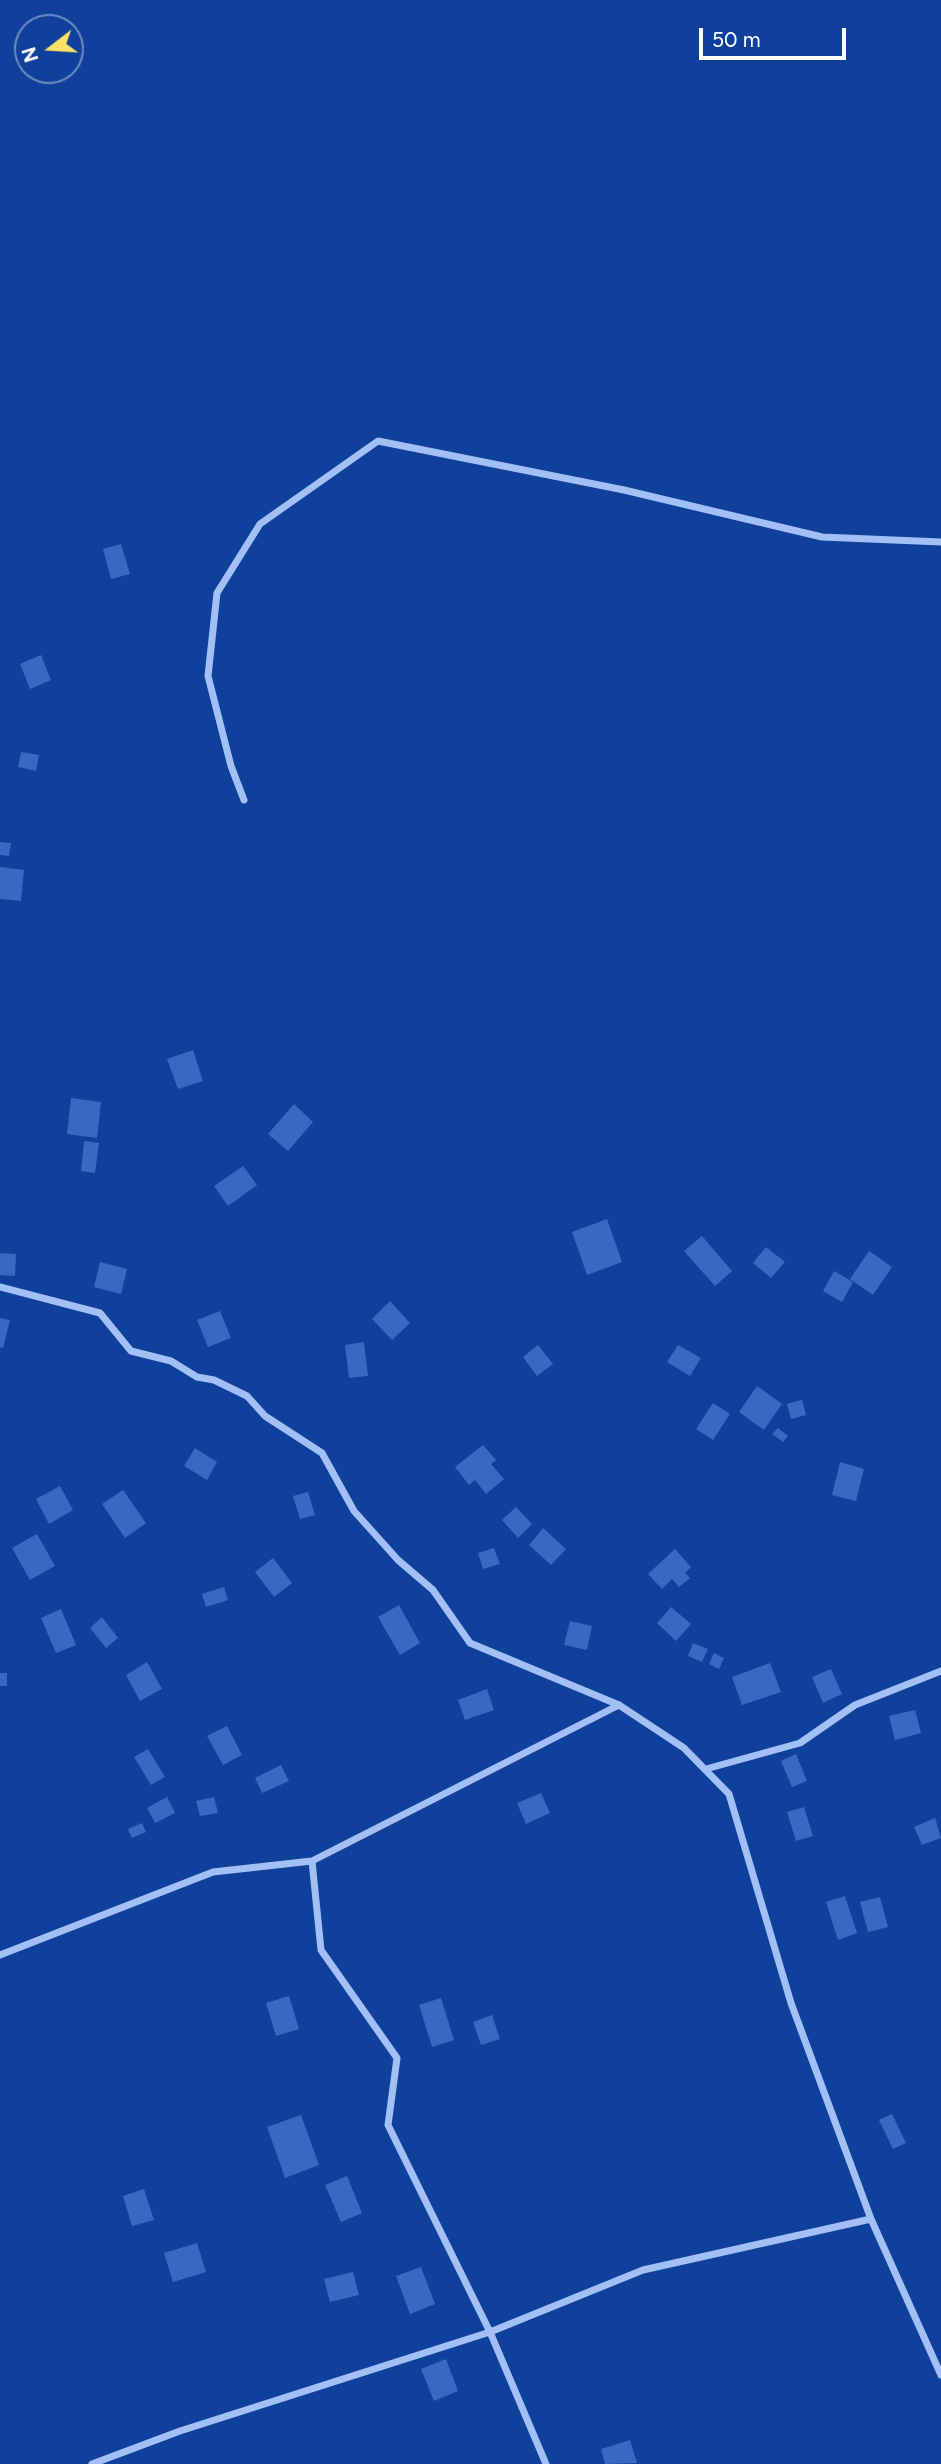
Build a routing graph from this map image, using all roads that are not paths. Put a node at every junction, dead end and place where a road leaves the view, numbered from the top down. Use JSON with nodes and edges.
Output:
{"nodes":[{"id":1,"x":941,"y":542,"type":"edge"},
{"id":2,"x":244,"y":800,"type":"dead end"},
{"id":3,"x":0,"y":1287,"type":"edge"},
{"id":4,"x":941,"y":1671,"type":"edge"},
{"id":5,"x":619,"y":1705,"type":"junction"},
{"id":6,"x":706,"y":1769,"type":"junction"},
{"id":7,"x":312,"y":1861,"type":"junction"},
{"id":8,"x":0,"y":1955,"type":"edge"},
{"id":9,"x":871,"y":2219,"type":"junction"},
{"id":10,"x":490,"y":2332,"type":"junction"},
{"id":11,"x":941,"y":2375,"type":"edge"},
{"id":12,"x":92,"y":2464,"type":"edge"},
{"id":13,"x":546,"y":2464,"type":"edge"}],
"edges":[{"from":1,"to":2,"type":"street"},
{"from":3,"to":5,"type":"street"},
{"from":4,"to":6,"type":"street"},
{"from":5,"to":6,"type":"street"},
{"from":5,"to":7,"type":"street"},
{"from":6,"to":9,"type":"street"},
{"from":7,"to":8,"type":"street"},
{"from":7,"to":10,"type":"street"},
{"from":9,"to":10,"type":"street"},
{"from":9,"to":11,"type":"street"},
{"from":10,"to":12,"type":"street"},
{"from":10,"to":13,"type":"street"}]}
